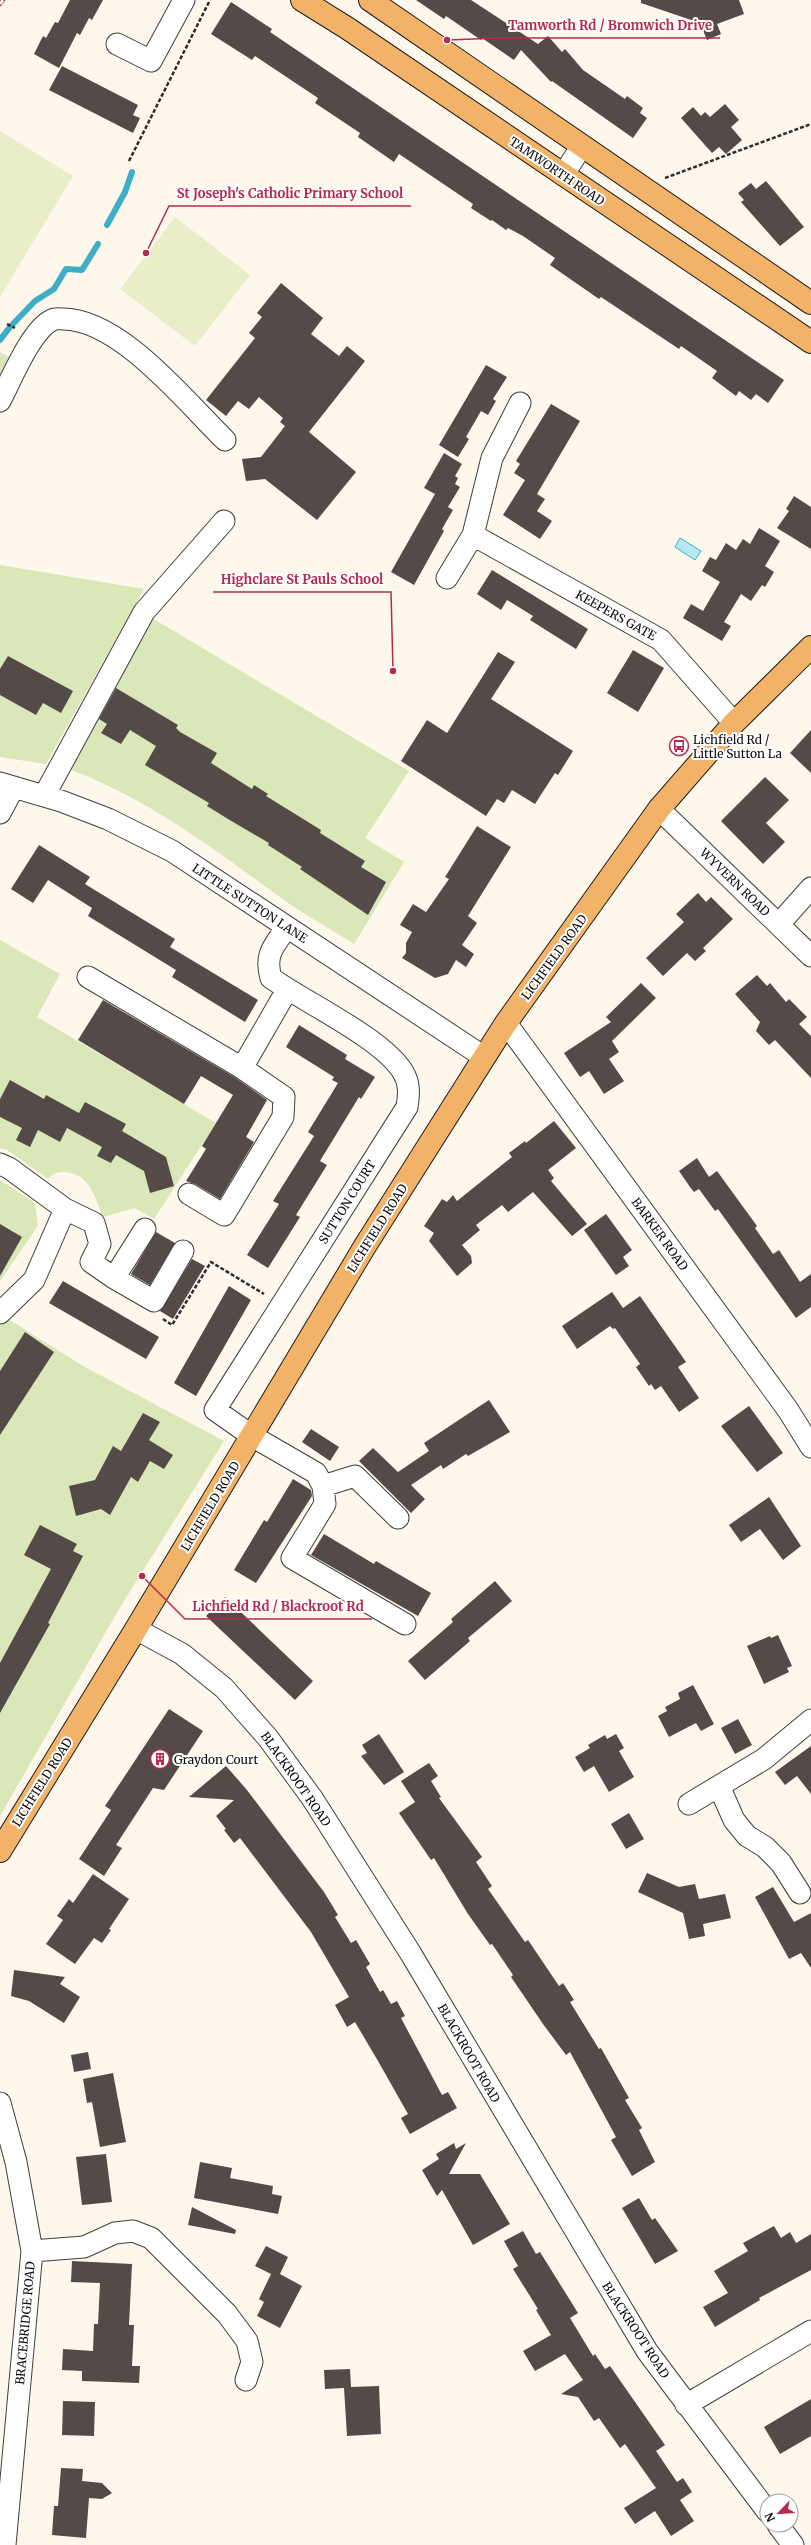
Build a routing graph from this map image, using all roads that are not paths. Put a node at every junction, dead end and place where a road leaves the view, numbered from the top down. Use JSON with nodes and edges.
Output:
{"nodes":[{"id":1,"x":184,"y":0,"type":"edge"},
{"id":2,"x":302,"y":0,"type":"edge"},
{"id":3,"x":370,"y":0,"type":"edge"},
{"id":4,"x":117,"y":44,"type":"dead end"},
{"id":5,"x":582,"y":146,"type":"junction"},
{"id":6,"x":563,"y":175,"type":"junction"},
{"id":7,"x":811,"y":303,"type":"edge"},
{"id":8,"x":811,"y":342,"type":"edge"},
{"id":9,"x":0,"y":401,"type":"edge"},
{"id":10,"x":520,"y":404,"type":"dead end"},
{"id":11,"x":225,"y":440,"type":"dead end"},
{"id":12,"x":224,"y":521,"type":"dead end"},
{"id":13,"x":473,"y":535,"type":"junction"},
{"id":14,"x":447,"y":578,"type":"dead end"},
{"id":15,"x":811,"y":647,"type":"edge"},
{"id":16,"x":734,"y":723,"type":"junction"},
{"id":17,"x":7,"y":785,"type":"edge"},
{"id":18,"x":44,"y":796,"type":"junction"},
{"id":19,"x":659,"y":809,"type":"junction"},
{"id":20,"x":0,"y":813,"type":"edge"},
{"id":21,"x":811,"y":888,"type":"edge"},
{"id":22,"x":779,"y":924,"type":"junction"},
{"id":23,"x":287,"y":927,"type":"junction"},
{"id":24,"x":811,"y":956,"type":"edge"},
{"id":25,"x":88,"y":977,"type":"dead end"},
{"id":26,"x":287,"y":990,"type":"junction"},
{"id":27,"x":506,"y":1023,"type":"junction"},
{"id":28,"x":484,"y":1057,"type":"junction"},
{"id":29,"x":242,"y":1068,"type":"junction"},
{"id":30,"x":0,"y":1164,"type":"edge"},
{"id":31,"x":189,"y":1194,"type":"dead end"},
{"id":32,"x":65,"y":1209,"type":"junction"},
{"id":33,"x":145,"y":1228,"type":"dead end"},
{"id":34,"x":183,"y":1251,"type":"dead end"},
{"id":35,"x":114,"y":1278,"type":"junction"},
{"id":36,"x":0,"y":1313,"type":"edge"},
{"id":37,"x":252,"y":1436,"type":"junction"},
{"id":38,"x":811,"y":1447,"type":"edge"},
{"id":39,"x":323,"y":1486,"type":"junction"},
{"id":40,"x":398,"y":1518,"type":"dead end"},
{"id":41,"x":405,"y":1624,"type":"dead end"},
{"id":42,"x":136,"y":1629,"type":"junction"},
{"id":43,"x":811,"y":1720,"type":"edge"},
{"id":44,"x":719,"y":1786,"type":"junction"},
{"id":45,"x":689,"y":1804,"type":"dead end"},
{"id":46,"x":0,"y":1851,"type":"edge"},
{"id":47,"x":800,"y":1893,"type":"dead end"},
{"id":48,"x":0,"y":2103,"type":"edge"},
{"id":49,"x":32,"y":2251,"type":"junction"},
{"id":50,"x":811,"y":2331,"type":"edge"},
{"id":51,"x":246,"y":2380,"type":"dead end"},
{"id":52,"x":686,"y":2405,"type":"junction"},
{"id":53,"x":759,"y":2501,"type":"edge"},
{"id":54,"x":784,"y":2533,"type":"edge"},
{"id":55,"x":5,"y":2545,"type":"edge"},
{"id":56,"x":793,"y":2545,"type":"edge"}],
"edges":[{"from":1,"to":4,"type":"street"},
{"from":2,"to":6,"type":"main road","name":"TAMWORTH ROAD"},
{"from":3,"to":5,"type":"main road"},
{"from":5,"to":6,"type":"street"},
{"from":5,"to":7,"type":"main road"},
{"from":6,"to":8,"type":"main road","name":"TAMWORTH ROAD"},
{"from":9,"to":11,"type":"street"},
{"from":10,"to":13,"type":"street"},
{"from":12,"to":18,"type":"street"},
{"from":13,"to":14,"type":"street"},
{"from":13,"to":16,"type":"street","name":"KEEPERS GATE"},
{"from":15,"to":16,"type":"main road","name":"LICHFIELD ROAD"},
{"from":16,"to":19,"type":"main road","name":"LICHFIELD ROAD"},
{"from":17,"to":18,"type":"street","name":"LITTLE SUTTON LANE"},
{"from":17,"to":20,"type":"street"},
{"from":18,"to":23,"type":"street","name":"LITTLE SUTTON LANE"},
{"from":19,"to":22,"type":"street","name":"WYVERN ROAD"},
{"from":19,"to":27,"type":"main road","name":"LICHFIELD ROAD"},
{"from":21,"to":22,"type":"street"},
{"from":22,"to":24,"type":"street","name":"WYVERN ROAD"},
{"from":23,"to":26,"type":"street","name":"SUTTON COURT"},
{"from":23,"to":28,"type":"street","name":"LITTLE SUTTON LANE"},
{"from":25,"to":29,"type":"street"},
{"from":26,"to":29,"type":"street"},
{"from":26,"to":37,"type":"street","name":"SUTTON COURT"},
{"from":27,"to":28,"type":"main road","name":"LICHFIELD ROAD"},
{"from":27,"to":38,"type":"street","name":"BARKER ROAD"},
{"from":28,"to":37,"type":"main road","name":"LICHFIELD ROAD"},
{"from":29,"to":31,"type":"street"},
{"from":30,"to":32,"type":"street"},
{"from":32,"to":35,"type":"street"},
{"from":32,"to":36,"type":"street"},
{"from":33,"to":35,"type":"street"},
{"from":34,"to":35,"type":"street"},
{"from":37,"to":39,"type":"street"},
{"from":37,"to":42,"type":"main road","name":"LICHFIELD ROAD"},
{"from":39,"to":40,"type":"street"},
{"from":39,"to":41,"type":"street"},
{"from":42,"to":46,"type":"main road","name":"LICHFIELD ROAD"},
{"from":42,"to":52,"type":"street","name":"BLACKROOT ROAD"},
{"from":43,"to":44,"type":"street"},
{"from":44,"to":45,"type":"street"},
{"from":44,"to":47,"type":"street"},
{"from":48,"to":49,"type":"street","name":"BRACEBRIDGE ROAD"},
{"from":49,"to":51,"type":"street"},
{"from":49,"to":55,"type":"street","name":"BRACEBRIDGE ROAD"},
{"from":50,"to":52,"type":"street"},
{"from":52,"to":53,"type":"street","name":"BLACKROOT ROAD"},
{"from":54,"to":56,"type":"street"}]}
